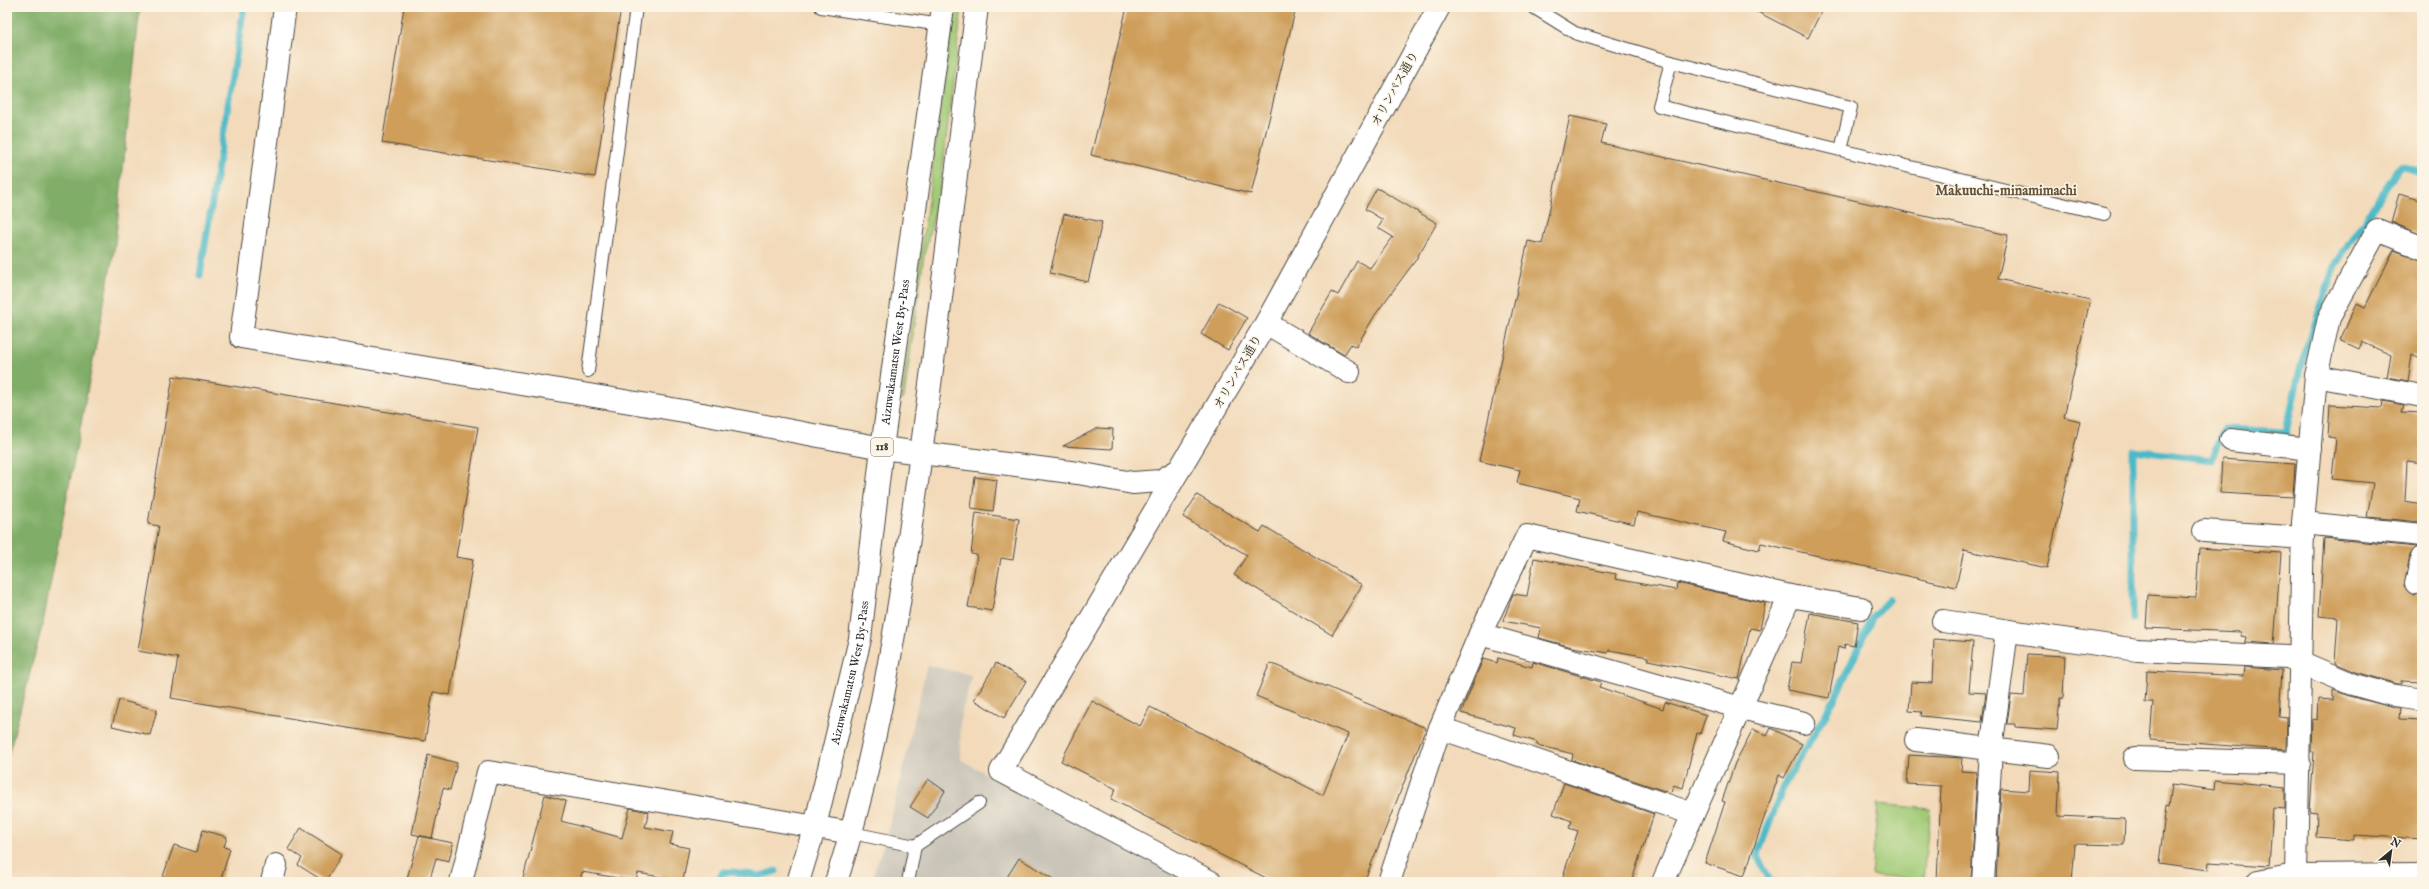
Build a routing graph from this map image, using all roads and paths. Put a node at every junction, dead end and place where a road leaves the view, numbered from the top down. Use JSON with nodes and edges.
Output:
{"nodes":[{"id":1,"x":285,"y":7,"type":"edge"},
{"id":2,"x":636,"y":7,"type":"edge"},
{"id":3,"x":821,"y":7,"type":"edge"},
{"id":4,"x":977,"y":7,"type":"edge"},
{"id":5,"x":1439,"y":7,"type":"edge"},
{"id":6,"x":1534,"y":7,"type":"edge"},
{"id":7,"x":942,"y":16,"type":"edge"},
{"id":8,"x":1671,"y":62,"type":"junction"},
{"id":9,"x":1841,"y":150,"type":"junction"},
{"id":10,"x":2104,"y":214,"type":"dead end"},
{"id":11,"x":2422,"y":248,"type":"edge"},
{"id":12,"x":1266,"y":323,"type":"junction"},
{"id":13,"x":588,"y":371,"type":"dead end"},
{"id":14,"x":1349,"y":372,"type":"dead end"},
{"id":15,"x":2316,"y":376,"type":"junction"},
{"id":16,"x":2422,"y":396,"type":"edge"},
{"id":17,"x":2231,"y":440,"type":"dead end"},
{"id":18,"x":882,"y":448,"type":"junction"},
{"id":19,"x":2310,"y":449,"type":"junction"},
{"id":20,"x":921,"y":453,"type":"junction"},
{"id":21,"x":1179,"y":470,"type":"junction"},
{"id":22,"x":2303,"y":530,"type":"junction"},
{"id":23,"x":2204,"y":531,"type":"dead end"},
{"id":24,"x":2422,"y":535,"type":"edge"},
{"id":25,"x":2422,"y":558,"type":"edge"},
{"id":26,"x":2416,"y":583,"type":"dead end"},
{"id":27,"x":1790,"y":596,"type":"junction"},
{"id":28,"x":1861,"y":608,"type":"dead end"},
{"id":29,"x":1943,"y":621,"type":"dead end"},
{"id":30,"x":2007,"y":631,"type":"junction"},
{"id":31,"x":1480,"y":634,"type":"junction"},
{"id":32,"x":2301,"y":663,"type":"junction"},
{"id":33,"x":2422,"y":700,"type":"edge"},
{"id":34,"x":1740,"y":708,"type":"junction"},
{"id":35,"x":1804,"y":723,"type":"dead end"},
{"id":36,"x":1440,"y":728,"type":"junction"},
{"id":37,"x":1916,"y":740,"type":"dead end"},
{"id":38,"x":1991,"y":750,"type":"junction"},
{"id":39,"x":2048,"y":756,"type":"dead end"},
{"id":40,"x":2135,"y":758,"type":"dead end"},
{"id":41,"x":2299,"y":763,"type":"junction"},
{"id":42,"x":979,"y":803,"type":"dead end"},
{"id":43,"x":1693,"y":814,"type":"junction"},
{"id":44,"x":815,"y":826,"type":"junction"},
{"id":45,"x":852,"y":833,"type":"junction"},
{"id":46,"x":915,"y":846,"type":"junction"},
{"id":47,"x":2422,"y":874,"type":"edge"},
{"id":48,"x":2296,"y":875,"type":"junction"},
{"id":49,"x":461,"y":882,"type":"edge"},
{"id":50,"x":798,"y":882,"type":"edge"},
{"id":51,"x":836,"y":882,"type":"edge"},
{"id":52,"x":908,"y":882,"type":"edge"},
{"id":53,"x":1211,"y":882,"type":"edge"},
{"id":54,"x":1389,"y":882,"type":"edge"},
{"id":55,"x":1663,"y":882,"type":"edge"},
{"id":56,"x":1983,"y":882,"type":"edge"},
{"id":57,"x":2258,"y":882,"type":"edge"}],
"edges":[{"from":1,"to":18,"type":"main road"},
{"from":2,"to":13,"type":"lane"},
{"from":3,"to":7,"type":"lane"},
{"from":4,"to":20,"type":"main road"},
{"from":5,"to":12,"type":"main road","name":"オリンパス通り"},
{"from":6,"to":8,"type":"lane"},
{"from":7,"to":18,"type":"main road","name":"Aizuwakamatsu West By-Pass","number":"118"},
{"from":8,"to":9,"type":"lane"},
{"from":8,"to":9,"type":"lane"},
{"from":9,"to":10,"type":"lane"},
{"from":11,"to":15,"type":"main road"},
{"from":12,"to":14,"type":"main road"},
{"from":12,"to":21,"type":"main road","name":"オリンパス通り"},
{"from":15,"to":16,"type":"main road"},
{"from":15,"to":19,"type":"main road"},
{"from":17,"to":19,"type":"main road"},
{"from":18,"to":20,"type":"main road"},
{"from":18,"to":44,"type":"main road","name":"Aizuwakamatsu West By-Pass","number":"118"},
{"from":19,"to":22,"type":"main road"},
{"from":20,"to":21,"type":"main road"},
{"from":20,"to":45,"type":"main road"},
{"from":21,"to":53,"type":"main road","name":"オリンパス通り"},
{"from":22,"to":23,"type":"main road"},
{"from":22,"to":24,"type":"main road"},
{"from":22,"to":32,"type":"main road"},
{"from":25,"to":26,"type":"main road"},
{"from":27,"to":28,"type":"main road"},
{"from":27,"to":31,"type":"main road"},
{"from":27,"to":34,"type":"main road"},
{"from":29,"to":30,"type":"main road"},
{"from":30,"to":32,"type":"main road"},
{"from":30,"to":38,"type":"main road"},
{"from":31,"to":34,"type":"main road"},
{"from":31,"to":36,"type":"main road"},
{"from":32,"to":33,"type":"main road"},
{"from":32,"to":41,"type":"main road"},
{"from":34,"to":35,"type":"main road"},
{"from":34,"to":43,"type":"main road"},
{"from":36,"to":43,"type":"main road"},
{"from":36,"to":54,"type":"main road"},
{"from":37,"to":38,"type":"main road"},
{"from":38,"to":39,"type":"main road"},
{"from":38,"to":56,"type":"main road"},
{"from":40,"to":41,"type":"main road"},
{"from":41,"to":48,"type":"main road"},
{"from":42,"to":46,"type":"lane"},
{"from":43,"to":55,"type":"main road"},
{"from":44,"to":45,"type":"main road"},
{"from":44,"to":49,"type":"main road"},
{"from":44,"to":50,"type":"main road","name":"Aizuwakamatsu West By-Pass","number":"118"},
{"from":45,"to":46,"type":"lane"},
{"from":45,"to":51,"type":"main road"},
{"from":46,"to":52,"type":"lane"},
{"from":47,"to":48,"type":"main road"},
{"from":48,"to":57,"type":"main road"}]}
